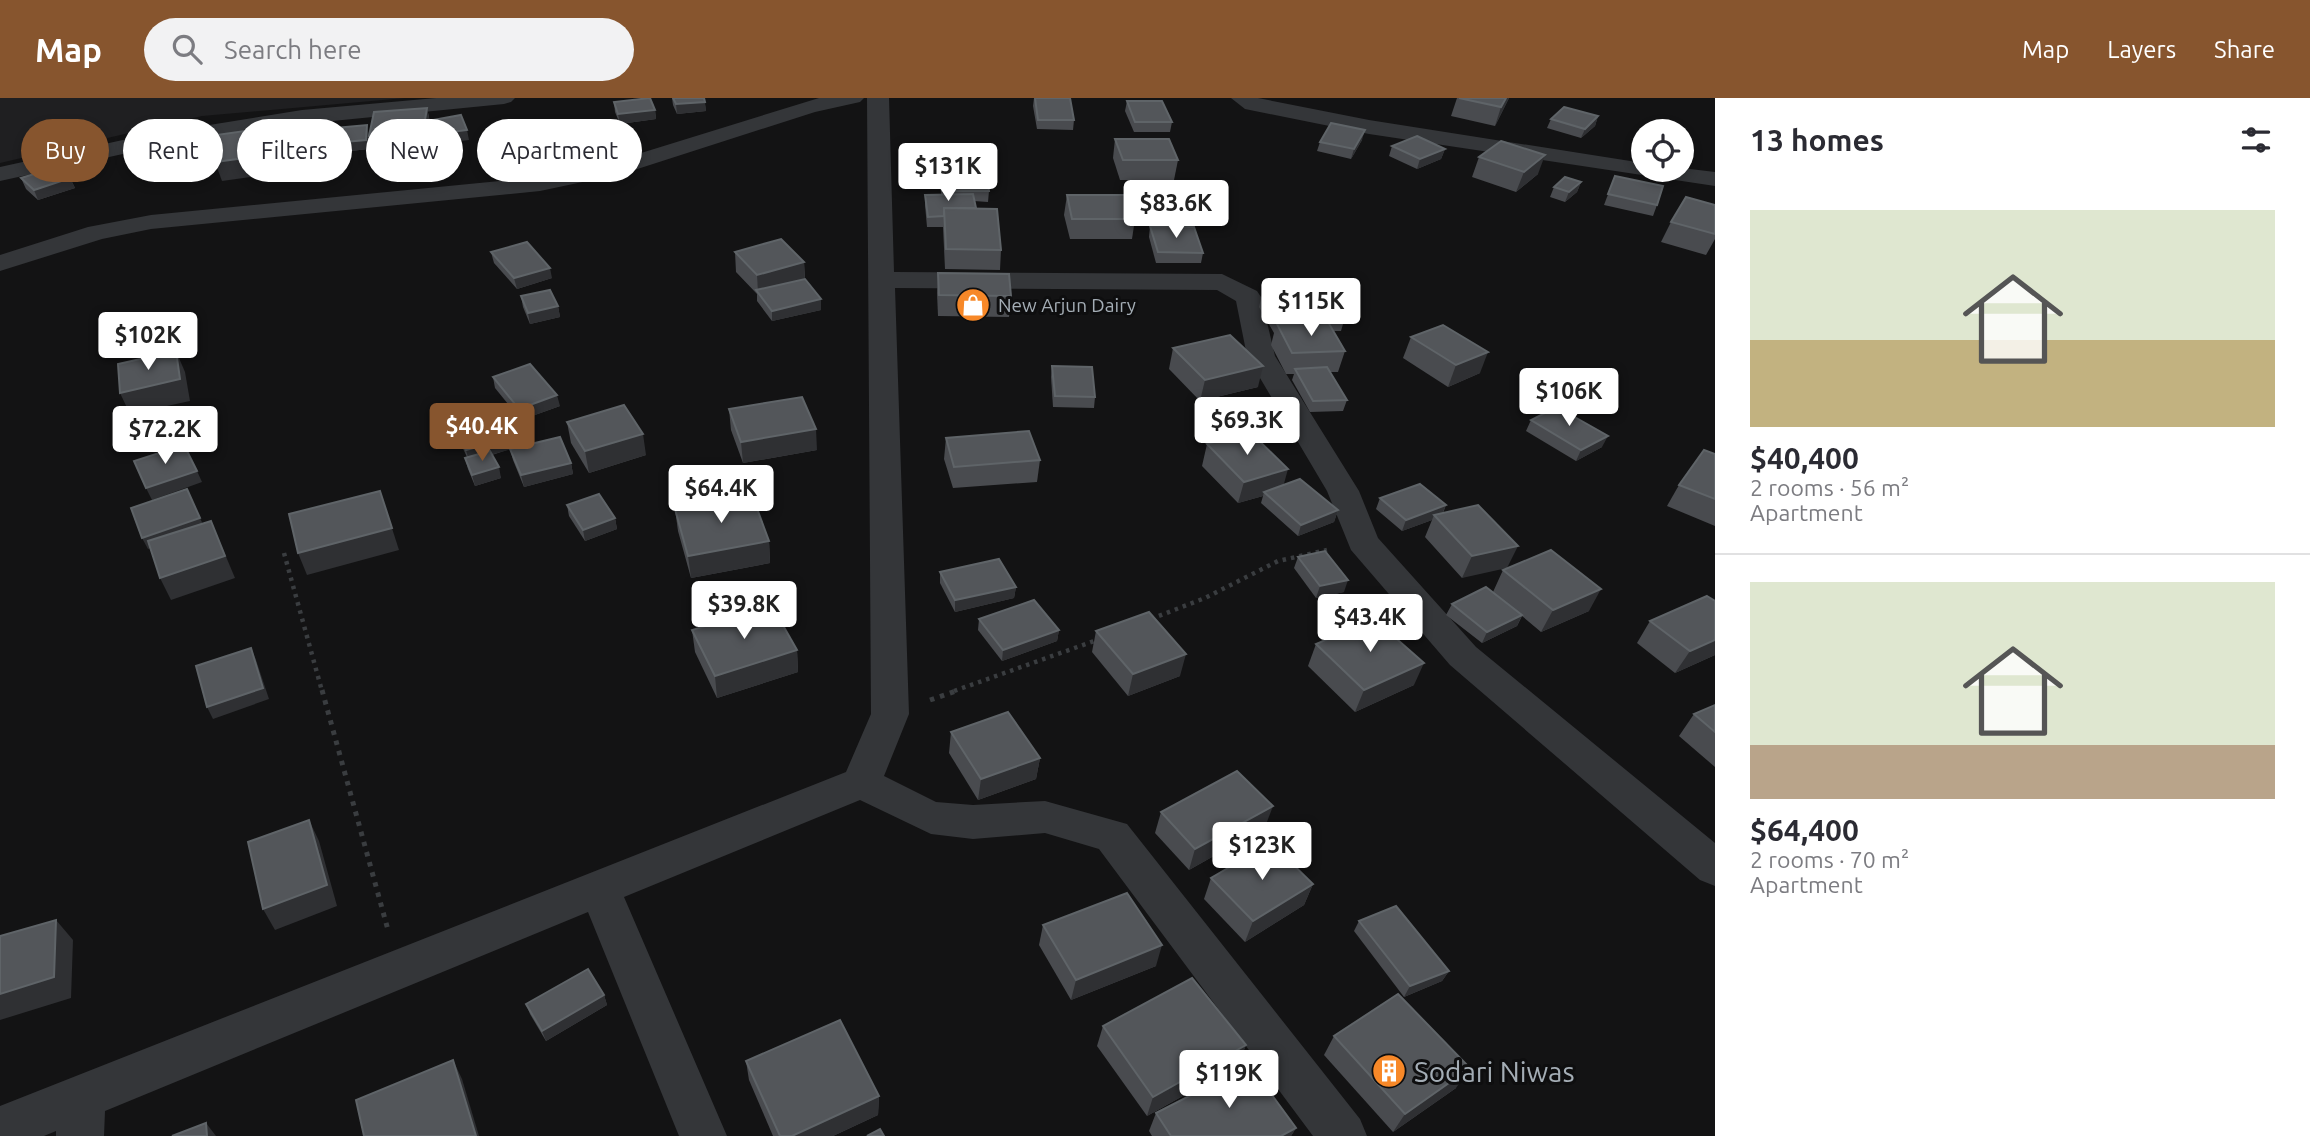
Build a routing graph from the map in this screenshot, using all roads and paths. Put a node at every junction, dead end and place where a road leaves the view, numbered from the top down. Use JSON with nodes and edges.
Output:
{"nodes":[{"id":1,"x":504,"y":98,"type":"edge"},
{"id":2,"x":853,"y":98,"type":"edge"},
{"id":3,"x":878,"y":98,"type":"edge"},
{"id":4,"x":1241,"y":98,"type":"edge"},
{"id":5,"x":1631,"y":168,"type":"edge"},
{"id":6,"x":0,"y":174,"type":"edge"},
{"id":7,"x":1694,"y":176,"type":"edge"},
{"id":8,"x":1715,"y":178,"type":"edge"},
{"id":9,"x":0,"y":263,"type":"edge"},
{"id":10,"x":880,"y":280,"type":"junction"},
{"id":11,"x":1363,"y":542,"type":"junction"},
{"id":12,"x":284,"y":553,"type":"dead end"},
{"id":13,"x":1141,"y":623,"type":"edge"},
{"id":14,"x":1103,"y":638,"type":"edge"},
{"id":15,"x":890,"y":714,"type":"junction"},
{"id":16,"x":861,"y":783,"type":"junction"},
{"id":17,"x":1715,"y":868,"type":"edge"},
{"id":18,"x":599,"y":888,"type":"junction"},
{"id":19,"x":398,"y":968,"type":"junction"},
{"id":20,"x":80,"y":1116,"type":"edge"},
{"id":21,"x":0,"y":1130,"type":"edge"},
{"id":22,"x":704,"y":1136,"type":"edge"},
{"id":23,"x":1343,"y":1136,"type":"edge"}],
"edges":[{"from":1,"to":6,"type":"street"},
{"from":2,"to":9,"type":"street"},
{"from":3,"to":10,"type":"street"},
{"from":4,"to":5,"type":"street"},
{"from":7,"to":8,"type":"street"},
{"from":10,"to":11,"type":"street"},
{"from":10,"to":15,"type":"street"},
{"from":11,"to":13,"type":"path"},
{"from":11,"to":17,"type":"street"},
{"from":12,"to":19,"type":"path"},
{"from":14,"to":15,"type":"path"},
{"from":15,"to":16,"type":"street"},
{"from":16,"to":18,"type":"street"},
{"from":16,"to":23,"type":"street"},
{"from":18,"to":19,"type":"street"},
{"from":18,"to":22,"type":"street"},
{"from":19,"to":20,"type":"street"},
{"from":20,"to":21,"type":"street"}]}
